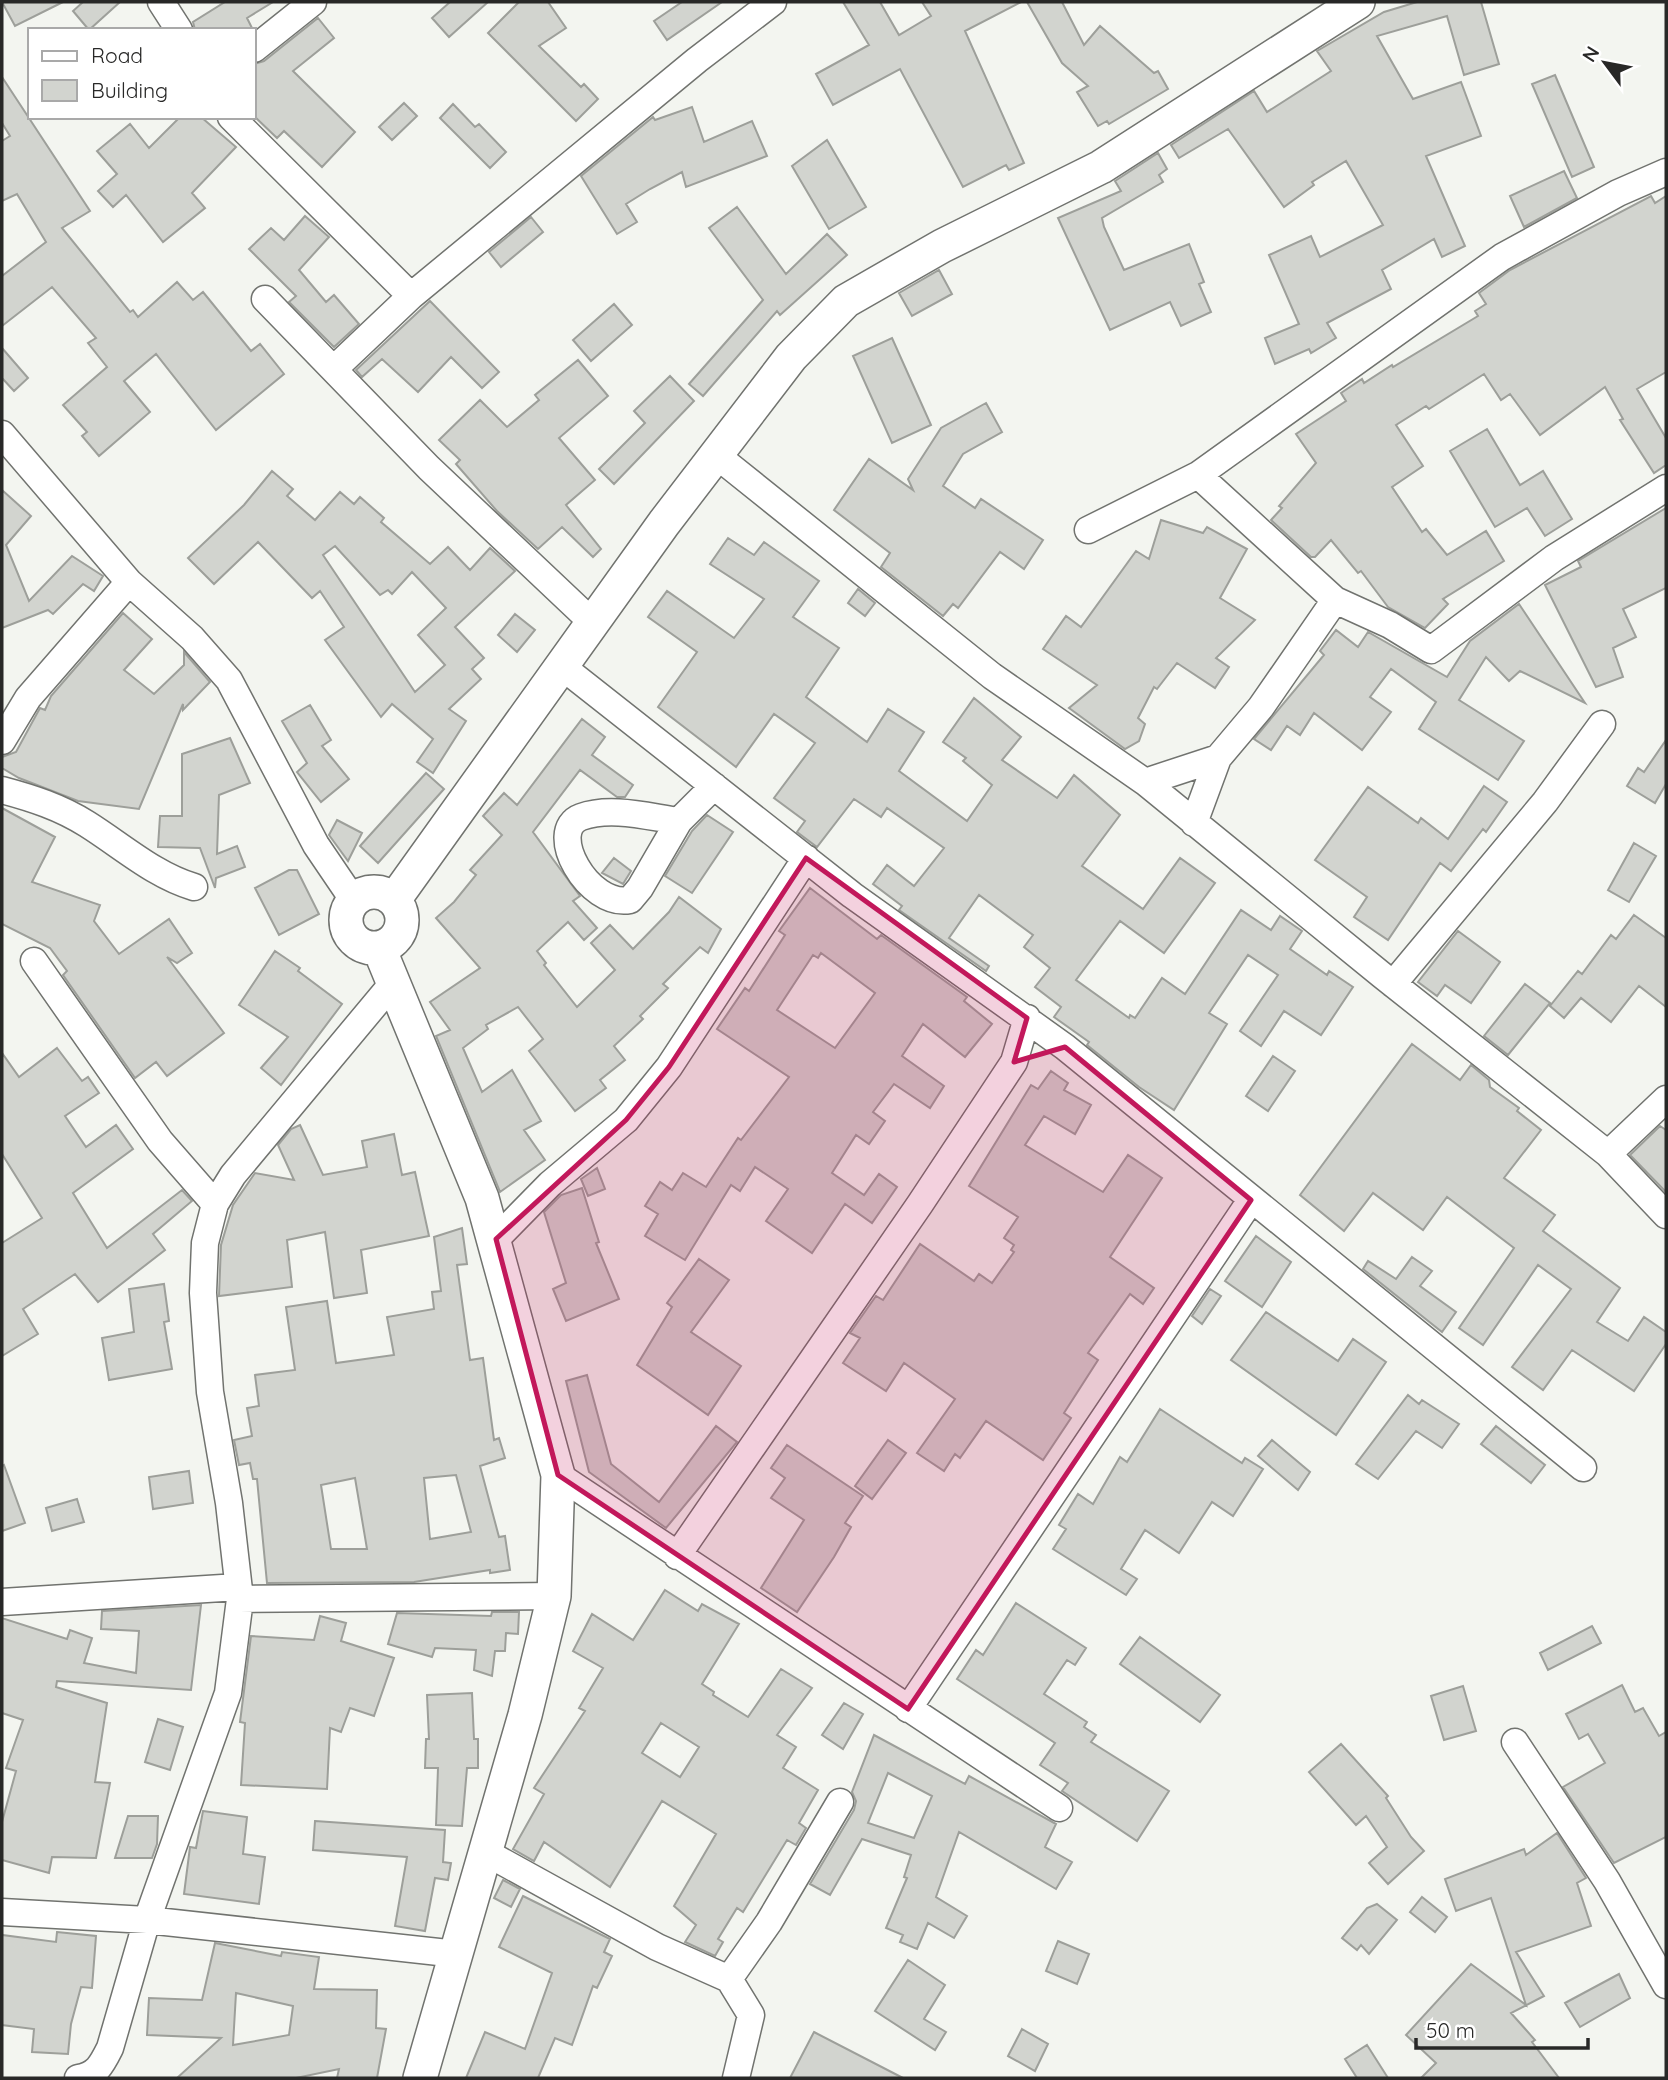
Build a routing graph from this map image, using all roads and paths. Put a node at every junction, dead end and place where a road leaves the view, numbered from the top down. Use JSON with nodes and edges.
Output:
{"nodes":[{"id":1,"x":161,"y":2,"type":"edge"},
{"id":2,"x":313,"y":2,"type":"edge"},
{"id":3,"x":773,"y":2,"type":"edge"},
{"id":4,"x":1355,"y":2,"type":"edge"},
{"id":5,"x":178,"y":28,"type":"edge"},
{"id":6,"x":256,"y":47,"type":"edge"},
{"id":7,"x":233,"y":119,"type":"edge"},
{"id":8,"x":1666,"y":172,"type":"edge"},
{"id":9,"x":411,"y":296,"type":"junction"},
{"id":10,"x":265,"y":299,"type":"dead end"},
{"id":11,"x":334,"y":369,"type":"junction"},
{"id":12,"x":2,"y":434,"type":"edge"},
{"id":13,"x":716,"y":455,"type":"junction"},
{"id":14,"x":1198,"y":475,"type":"junction"},
{"id":15,"x":1666,"y":488,"type":"edge"},
{"id":16,"x":1088,"y":530,"type":"dead end"},
{"id":17,"x":129,"y":582,"type":"junction"},
{"id":18,"x":1335,"y":600,"type":"junction"},
{"id":19,"x":592,"y":622,"type":"junction"},
{"id":20,"x":560,"y":665,"type":"junction"},
{"id":21,"x":1602,"y":724,"type":"dead end"},
{"id":22,"x":2,"y":741,"type":"edge"},
{"id":23,"x":1218,"y":758,"type":"junction"},
{"id":24,"x":1145,"y":782,"type":"junction"},
{"id":25,"x":714,"y":786,"type":"junction"},
{"id":26,"x":2,"y":790,"type":"edge"},
{"id":27,"x":679,"y":821,"type":"dead end"},
{"id":28,"x":1194,"y":823,"type":"junction"},
{"id":29,"x":806,"y":858,"type":"junction"},
{"id":30,"x":194,"y":887,"type":"dead end"},
{"id":31,"x":394,"y":900,"type":"junction"},
{"id":32,"x":354,"y":901,"type":"junction"},
{"id":33,"x":379,"y":948,"type":"junction"},
{"id":34,"x":34,"y":961,"type":"dead end"},
{"id":35,"x":393,"y":983,"type":"junction"},
{"id":36,"x":1393,"y":984,"type":"junction"},
{"id":37,"x":1027,"y":1018,"type":"junction"},
{"id":38,"x":1065,"y":1047,"type":"junction"},
{"id":39,"x":1014,"y":1062,"type":"junction"},
{"id":40,"x":1666,"y":1099,"type":"edge"},
{"id":41,"x":1608,"y":1154,"type":"junction"},
{"id":42,"x":1251,"y":1200,"type":"junction"},
{"id":43,"x":215,"y":1204,"type":"junction"},
{"id":44,"x":1666,"y":1215,"type":"edge"},
{"id":45,"x":496,"y":1239,"type":"junction"},
{"id":46,"x":1583,"y":1468,"type":"dead end"},
{"id":47,"x":558,"y":1475,"type":"junction"},
{"id":48,"x":677,"y":1556,"type":"junction"},
{"id":49,"x":239,"y":1593,"type":"junction"},
{"id":50,"x":554,"y":1596,"type":"junction"},
{"id":51,"x":2,"y":1602,"type":"edge"},
{"id":52,"x":908,"y":1709,"type":"junction"},
{"id":53,"x":1515,"y":1742,"type":"dead end"},
{"id":54,"x":840,"y":1802,"type":"dead end"},
{"id":55,"x":1059,"y":1808,"type":"dead end"},
{"id":56,"x":485,"y":1852,"type":"junction"},
{"id":57,"x":2,"y":1912,"type":"edge"},
{"id":58,"x":147,"y":1920,"type":"junction"},
{"id":59,"x":457,"y":1954,"type":"junction"},
{"id":60,"x":729,"y":1979,"type":"junction"},
{"id":61,"x":1666,"y":1986,"type":"edge"},
{"id":62,"x":78,"y":2078,"type":"edge"},
{"id":63,"x":420,"y":2078,"type":"edge"},
{"id":64,"x":736,"y":2078,"type":"edge"}],
"edges":[{"from":1,"to":5,"type":"street"},
{"from":2,"to":6,"type":"street"},
{"from":3,"to":9,"type":"street"},
{"from":4,"to":13,"type":"street"},
{"from":7,"to":9,"type":"street"},
{"from":8,"to":14,"type":"street"},
{"from":9,"to":11,"type":"street"},
{"from":10,"to":11,"type":"street"},
{"from":11,"to":19,"type":"street"},
{"from":12,"to":17,"type":"street"},
{"from":13,"to":19,"type":"street"},
{"from":13,"to":24,"type":"street"},
{"from":14,"to":16,"type":"street"},
{"from":14,"to":18,"type":"street"},
{"from":15,"to":18,"type":"street"},
{"from":17,"to":22,"type":"street"},
{"from":17,"to":32,"type":"street"},
{"from":18,"to":23,"type":"street"},
{"from":19,"to":20,"type":"street"},
{"from":20,"to":25,"type":"street"},
{"from":20,"to":31,"type":"street"},
{"from":21,"to":36,"type":"street"},
{"from":23,"to":24,"type":"street"},
{"from":23,"to":28,"type":"street"},
{"from":24,"to":28,"type":"street"},
{"from":25,"to":27,"type":"street"},
{"from":25,"to":29,"type":"street"},
{"from":26,"to":30,"type":"street"},
{"from":28,"to":36,"type":"street"},
{"from":29,"to":37,"type":"street"},
{"from":29,"to":45,"type":"street"},
{"from":31,"to":32,"type":"street"},
{"from":31,"to":33,"type":"street"},
{"from":32,"to":33,"type":"street"},
{"from":33,"to":35,"type":"street"},
{"from":34,"to":43,"type":"street"},
{"from":35,"to":43,"type":"street"},
{"from":35,"to":45,"type":"street"},
{"from":36,"to":41,"type":"street"},
{"from":37,"to":38,"type":"street"},
{"from":37,"to":39,"type":"street"},
{"from":38,"to":39,"type":"street"},
{"from":38,"to":42,"type":"street"},
{"from":39,"to":48,"type":"street"},
{"from":40,"to":41,"type":"street"},
{"from":41,"to":44,"type":"street"},
{"from":42,"to":46,"type":"street"},
{"from":42,"to":52,"type":"street"},
{"from":43,"to":49,"type":"street"},
{"from":45,"to":47,"type":"street"},
{"from":47,"to":48,"type":"street"},
{"from":47,"to":50,"type":"street"},
{"from":48,"to":52,"type":"street"},
{"from":49,"to":50,"type":"street"},
{"from":49,"to":51,"type":"street"},
{"from":49,"to":58,"type":"street"},
{"from":50,"to":56,"type":"street"},
{"from":52,"to":55,"type":"street"},
{"from":53,"to":61,"type":"street"},
{"from":54,"to":60,"type":"street"},
{"from":56,"to":59,"type":"street"},
{"from":56,"to":60,"type":"street"},
{"from":57,"to":58,"type":"street"},
{"from":58,"to":59,"type":"street"},
{"from":58,"to":62,"type":"street"},
{"from":59,"to":63,"type":"street"},
{"from":60,"to":64,"type":"street"}]}
